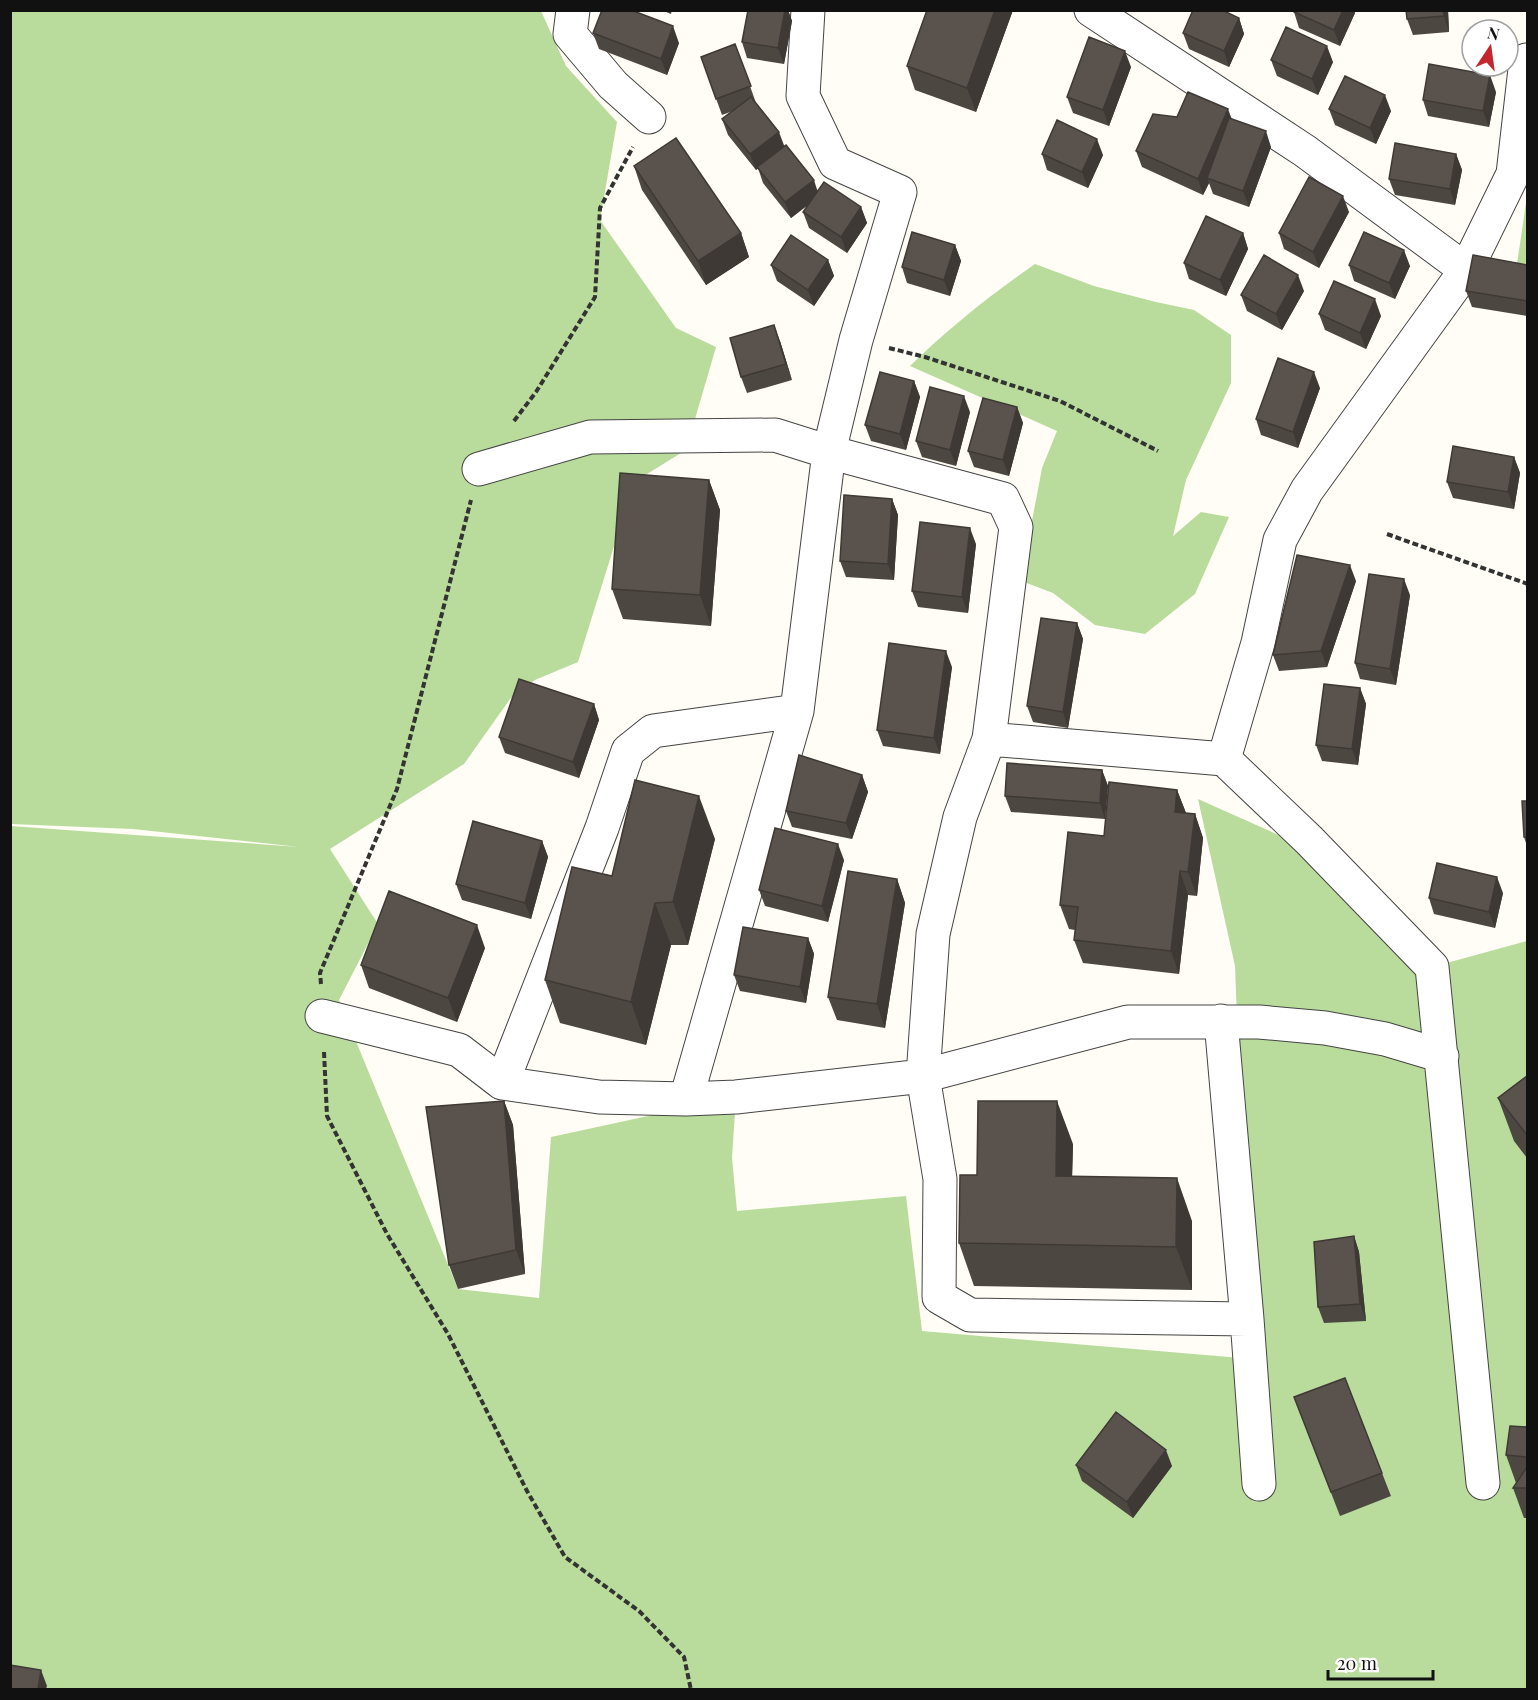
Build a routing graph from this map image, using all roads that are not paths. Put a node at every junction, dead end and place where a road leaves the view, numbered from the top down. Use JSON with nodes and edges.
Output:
{"nodes":[{"id":1,"x":573,"y":10,"type":"edge"},
{"id":2,"x":808,"y":10,"type":"edge"},
{"id":3,"x":1092,"y":10,"type":"edge"},
{"id":4,"x":1526,"y":60,"type":"dead end"},
{"id":5,"x":649,"y":117,"type":"road end"},
{"id":6,"x":1466,"y":270,"type":"junction"},
{"id":7,"x":829,"y":452,"type":"junction"},
{"id":8,"x":479,"y":469,"type":"road end"},
{"id":9,"x":797,"y":711,"type":"junction"},
{"id":10,"x":989,"y":739,"type":"junction"},
{"id":11,"x":1224,"y":759,"type":"junction"},
{"id":12,"x":322,"y":1016,"type":"road end"},
{"id":13,"x":1221,"y":1021,"type":"junction"},
{"id":14,"x":1442,"y":1056,"type":"junction"},
{"id":15,"x":923,"y":1076,"type":"junction"},
{"id":16,"x":502,"y":1083,"type":"junction"},
{"id":17,"x":686,"y":1099,"type":"junction"},
{"id":18,"x":1247,"y":1319,"type":"junction"},
{"id":19,"x":1483,"y":1483,"type":"dead end"},
{"id":20,"x":1259,"y":1484,"type":"dead end"}],
"edges":[{"from":1,"to":5,"type":"street"},
{"from":2,"to":7,"type":"street"},
{"from":3,"to":6,"type":"street"},
{"from":4,"to":6,"type":"street"},
{"from":6,"to":11,"type":"street"},
{"from":7,"to":8,"type":"street"},
{"from":7,"to":9,"type":"street"},
{"from":7,"to":10,"type":"street"},
{"from":9,"to":16,"type":"street"},
{"from":9,"to":17,"type":"street"},
{"from":10,"to":11,"type":"street"},
{"from":10,"to":15,"type":"street"},
{"from":11,"to":14,"type":"street"},
{"from":12,"to":16,"type":"street"},
{"from":13,"to":14,"type":"street"},
{"from":13,"to":15,"type":"street"},
{"from":13,"to":18,"type":"street"},
{"from":14,"to":19,"type":"street"},
{"from":15,"to":17,"type":"street"},
{"from":15,"to":18,"type":"street"},
{"from":16,"to":17,"type":"street"},
{"from":18,"to":20,"type":"street"}]}
